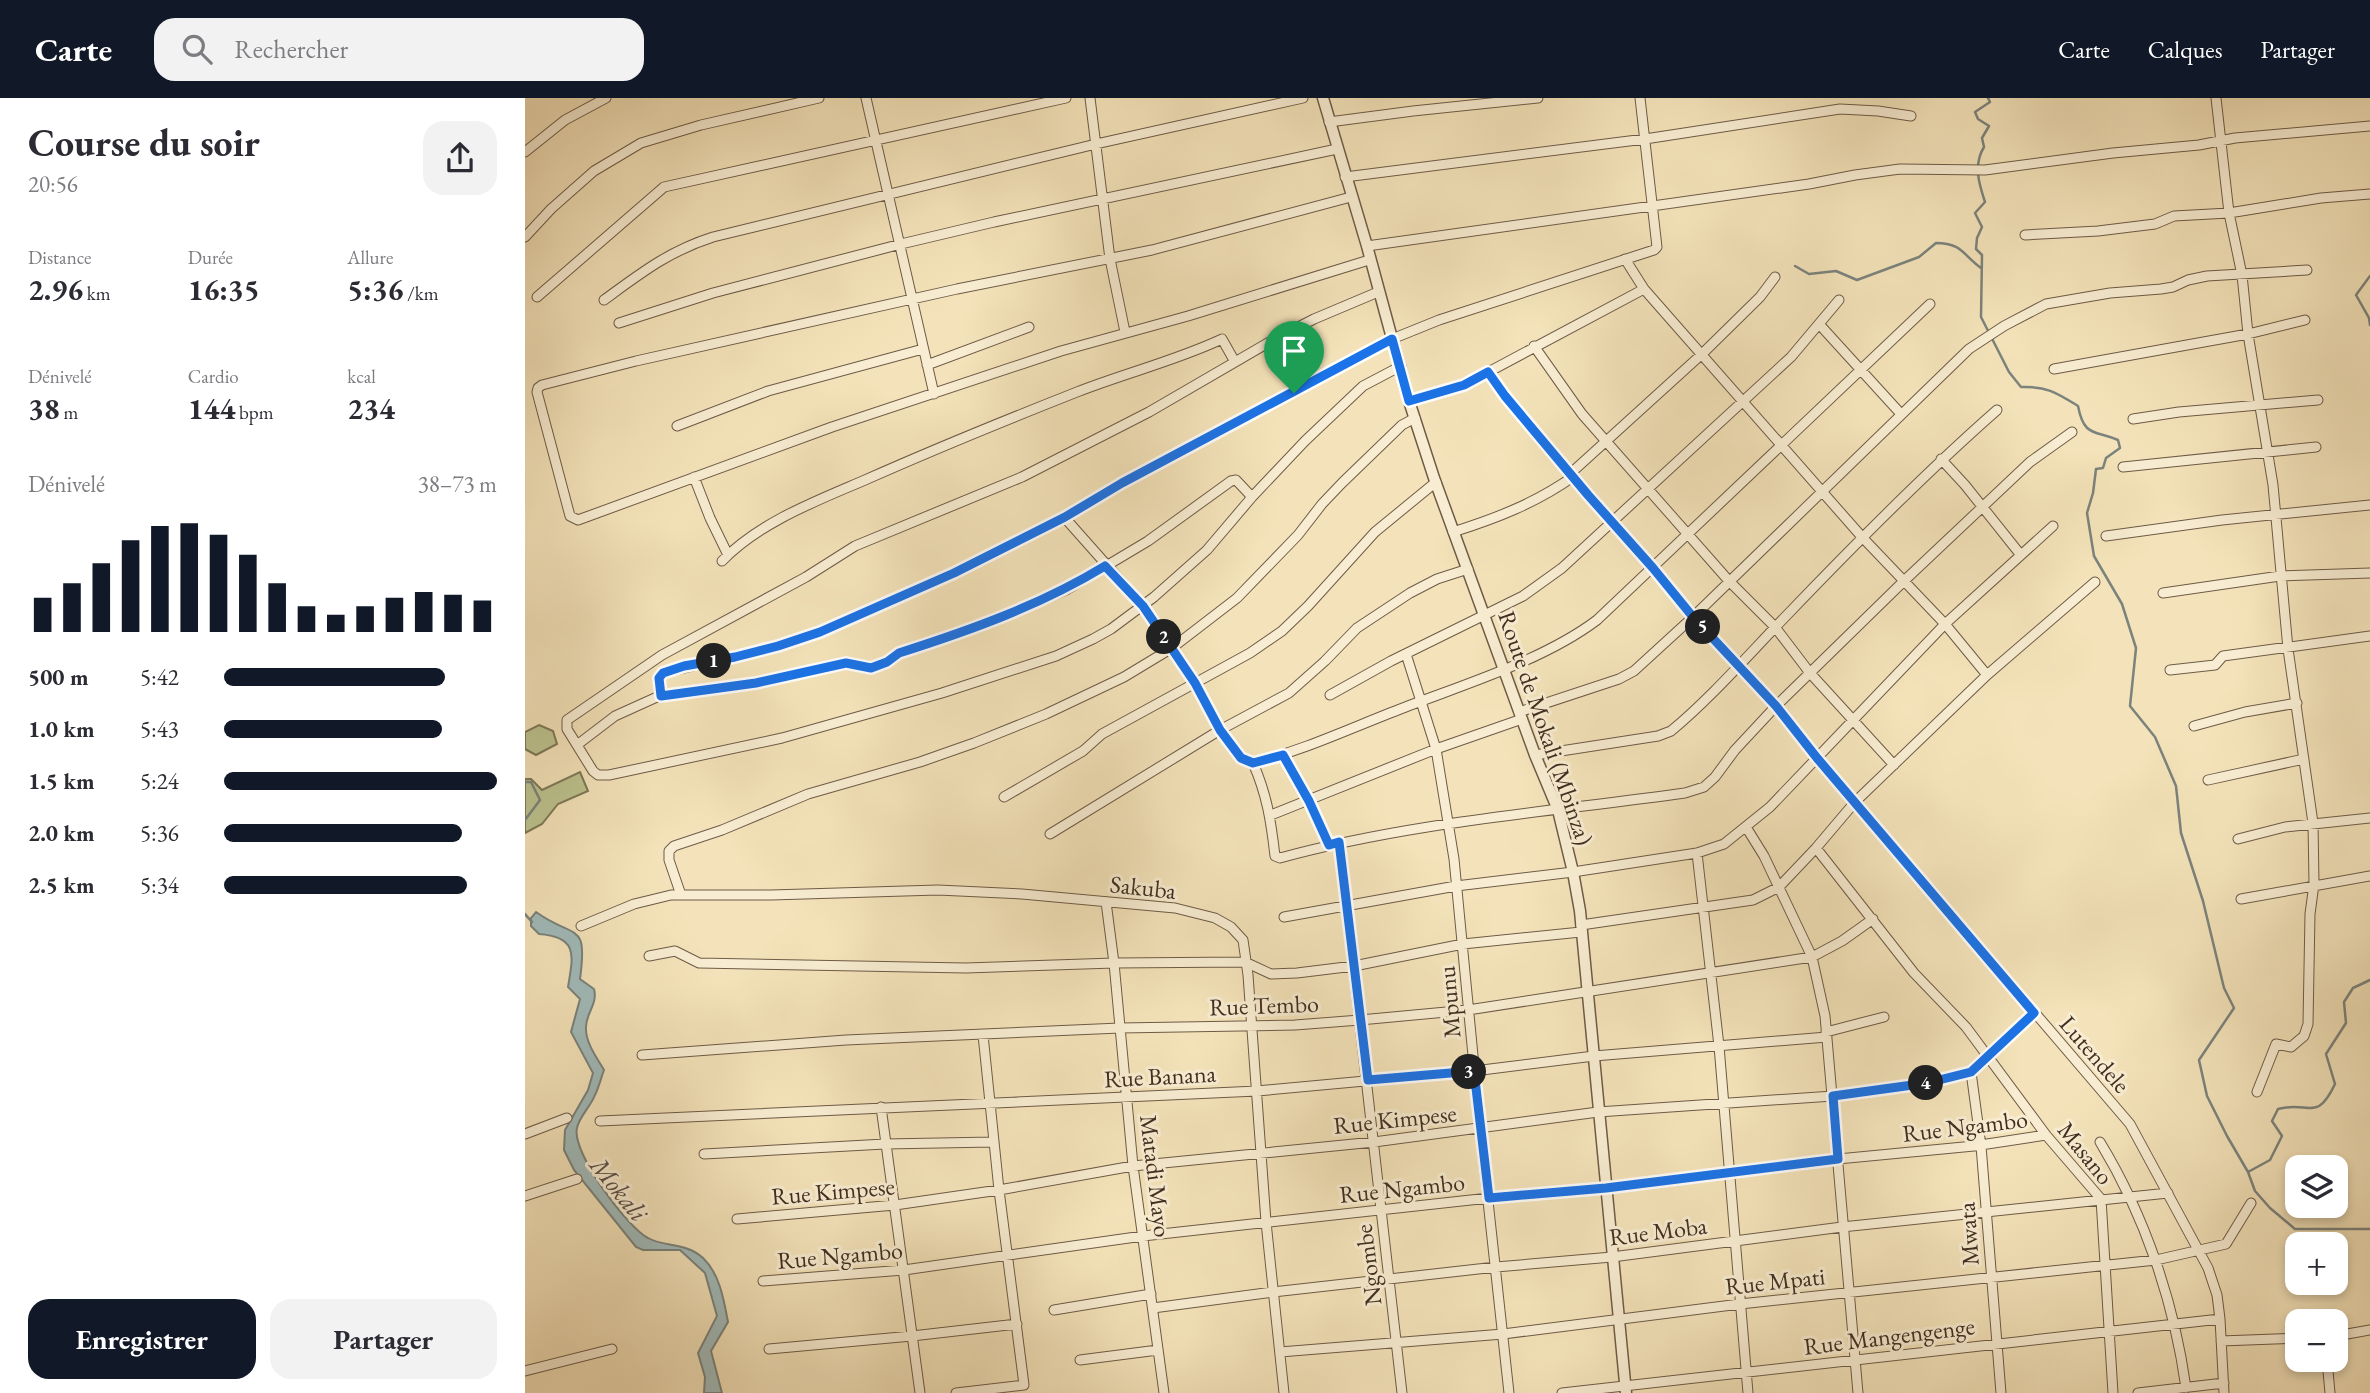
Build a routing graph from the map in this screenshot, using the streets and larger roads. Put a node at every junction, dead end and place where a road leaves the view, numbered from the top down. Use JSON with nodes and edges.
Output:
{"nodes":[{"id":1,"x":606,"y":98,"type":"edge"},
{"id":2,"x":819,"y":98,"type":"edge"},
{"id":3,"x":866,"y":98,"type":"edge"},
{"id":4,"x":1066,"y":98,"type":"edge"},
{"id":5,"x":1090,"y":98,"type":"edge"},
{"id":6,"x":1303,"y":98,"type":"edge"},
{"id":7,"x":1323,"y":98,"type":"edge"},
{"id":8,"x":1411,"y":98,"type":"edge"},
{"id":9,"x":1538,"y":98,"type":"edge"},
{"id":10,"x":1640,"y":98,"type":"edge"},
{"id":11,"x":2216,"y":98,"type":"edge"},
{"id":12,"x":1413,"y":111,"type":"junction"},
{"id":13,"x":1911,"y":116,"type":"dead end"},
{"id":14,"x":1329,"y":122,"type":"junction"},
{"id":15,"x":2370,"y":126,"type":"edge"},
{"id":16,"x":1645,"y":139,"type":"junction"},
{"id":17,"x":875,"y":141,"type":"junction"},
{"id":18,"x":2221,"y":141,"type":"junction"},
{"id":19,"x":1095,"y":144,"type":"junction"},
{"id":20,"x":1337,"y":149,"type":"junction"},
{"id":21,"x":525,"y":152,"type":"edge"},
{"id":22,"x":1345,"y":177,"type":"junction"},
{"id":23,"x":2370,"y":194,"type":"edge"},
{"id":24,"x":887,"y":195,"type":"junction"},
{"id":25,"x":1351,"y":197,"type":"junction"},
{"id":26,"x":1103,"y":200,"type":"junction"},
{"id":27,"x":1653,"y":205,"type":"junction"},
{"id":28,"x":2229,"y":212,"type":"junction"},
{"id":29,"x":2025,"y":235,"type":"dead end"},
{"id":30,"x":525,"y":237,"type":"edge"},
{"id":31,"x":901,"y":244,"type":"junction"},
{"id":32,"x":1367,"y":246,"type":"junction"},
{"id":33,"x":1625,"y":258,"type":"junction"},
{"id":34,"x":1110,"y":259,"type":"junction"},
{"id":35,"x":1369,"y":260,"type":"junction"},
{"id":36,"x":2307,"y":270,"type":"dead end"},
{"id":37,"x":2242,"y":275,"type":"junction"},
{"id":38,"x":1775,"y":277,"type":"dead end"},
{"id":39,"x":1644,"y":289,"type":"junction"},
{"id":40,"x":1378,"y":292,"type":"junction"},
{"id":41,"x":537,"y":297,"type":"dead end"},
{"id":42,"x":604,"y":300,"type":"dead end"},
{"id":43,"x":911,"y":300,"type":"junction"},
{"id":44,"x":1839,"y":300,"type":"dead end"},
{"id":45,"x":1930,"y":304,"type":"dead end"},
{"id":46,"x":2305,"y":320,"type":"dead end"},
{"id":47,"x":619,"y":323,"type":"dead end"},
{"id":48,"x":1819,"y":324,"type":"junction"},
{"id":49,"x":1029,"y":327,"type":"dead end"},
{"id":50,"x":1125,"y":332,"type":"junction"},
{"id":51,"x":2248,"y":334,"type":"junction"},
{"id":52,"x":1392,"y":339,"type":"junction"},
{"id":53,"x":1534,"y":346,"type":"junction"},
{"id":54,"x":923,"y":349,"type":"junction"},
{"id":55,"x":1702,"y":354,"type":"junction"},
{"id":56,"x":1234,"y":362,"type":"junction"},
{"id":57,"x":927,"y":365,"type":"junction"},
{"id":58,"x":1401,"y":366,"type":"junction"},
{"id":59,"x":2054,"y":369,"type":"dead end"},
{"id":60,"x":1860,"y":370,"type":"junction"},
{"id":61,"x":1488,"y":372,"type":"junction"},
{"id":62,"x":934,"y":394,"type":"junction"},
{"id":63,"x":2318,"y":400,"type":"dead end"},
{"id":64,"x":1409,"y":401,"type":"junction"},
{"id":65,"x":1742,"y":403,"type":"junction"},
{"id":66,"x":2259,"y":406,"type":"junction"},
{"id":67,"x":1997,"y":410,"type":"dead end"},
{"id":68,"x":1901,"y":414,"type":"junction"},
{"id":69,"x":1415,"y":418,"type":"junction"},
{"id":70,"x":2133,"y":419,"type":"dead end"},
{"id":71,"x":677,"y":426,"type":"dead end"},
{"id":72,"x":2073,"y":432,"type":"dead end"},
{"id":73,"x":1606,"y":442,"type":"junction"},
{"id":74,"x":1781,"y":446,"type":"junction"},
{"id":75,"x":2316,"y":447,"type":"dead end"},
{"id":76,"x":2268,"y":451,"type":"junction"},
{"id":77,"x":1941,"y":459,"type":"junction"},
{"id":78,"x":2123,"y":467,"type":"dead end"},
{"id":79,"x":1572,"y":474,"type":"junction"},
{"id":80,"x":694,"y":477,"type":"junction"},
{"id":81,"x":1436,"y":482,"type":"junction"},
{"id":82,"x":1647,"y":489,"type":"junction"},
{"id":83,"x":1822,"y":490,"type":"junction"},
{"id":84,"x":1252,"y":497,"type":"junction"},
{"id":85,"x":2370,"y":505,"type":"edge"},
{"id":86,"x":1982,"y":508,"type":"junction"},
{"id":87,"x":2277,"y":516,"type":"junction"},
{"id":88,"x":1065,"y":517,"type":"junction"},
{"id":89,"x":1612,"y":521,"type":"junction"},
{"id":90,"x":2053,"y":526,"type":"dead end"},
{"id":91,"x":1453,"y":532,"type":"junction"},
{"id":92,"x":1688,"y":535,"type":"junction"},
{"id":93,"x":2106,"y":536,"type":"dead end"},
{"id":94,"x":1862,"y":537,"type":"junction"},
{"id":95,"x":2020,"y":554,"type":"junction"},
{"id":96,"x":1105,"y":566,"type":"junction"},
{"id":97,"x":1653,"y":568,"type":"junction"},
{"id":98,"x":1468,"y":569,"type":"junction"},
{"id":99,"x":2370,"y":573,"type":"edge"},
{"id":100,"x":2280,"y":576,"type":"junction"},
{"id":101,"x":1905,"y":580,"type":"junction"},
{"id":102,"x":1729,"y":581,"type":"junction"},
{"id":103,"x":2095,"y":582,"type":"dead end"},
{"id":104,"x":2163,"y":593,"type":"dead end"},
{"id":105,"x":1143,"y":606,"type":"junction"},
{"id":106,"x":1484,"y":616,"type":"junction"},
{"id":107,"x":1693,"y":617,"type":"junction"},
{"id":108,"x":1945,"y":624,"type":"junction"},
{"id":109,"x":1775,"y":627,"type":"junction"},
{"id":110,"x":2370,"y":636,"type":"edge"},
{"id":111,"x":1172,"y":648,"type":"junction"},
{"id":112,"x":2288,"y":649,"type":"junction"},
{"id":113,"x":1406,"y":654,"type":"junction"},
{"id":114,"x":1737,"y":666,"type":"junction"},
{"id":115,"x":1503,"y":669,"type":"junction"},
{"id":116,"x":2170,"y":670,"type":"dead end"},
{"id":117,"x":1810,"y":673,"type":"junction"},
{"id":118,"x":1987,"y":674,"type":"junction"},
{"id":119,"x":1195,"y":683,"type":"junction"},
{"id":120,"x":1330,"y":695,"type":"dead end"},
{"id":121,"x":661,"y":696,"type":"junction"},
{"id":122,"x":1422,"y":700,"type":"junction"},
{"id":123,"x":2297,"y":703,"type":"junction"},
{"id":124,"x":1776,"y":706,"type":"junction"},
{"id":125,"x":1520,"y":716,"type":"junction"},
{"id":126,"x":1853,"y":720,"type":"junction"},
{"id":127,"x":2194,"y":726,"type":"dead end"},
{"id":128,"x":1220,"y":730,"type":"junction"},
{"id":129,"x":577,"y":745,"type":"junction"},
{"id":130,"x":1436,"y":750,"type":"junction"},
{"id":131,"x":1283,"y":755,"type":"junction"},
{"id":132,"x":1535,"y":755,"type":"junction"},
{"id":133,"x":1817,"y":758,"type":"junction"},
{"id":134,"x":2304,"y":759,"type":"junction"},
{"id":135,"x":1253,"y":763,"type":"junction"},
{"id":136,"x":1894,"y":765,"type":"junction"},
{"id":137,"x":2209,"y":780,"type":"dead end"},
{"id":138,"x":1004,"y":797,"type":"dead end"},
{"id":139,"x":1309,"y":801,"type":"junction"},
{"id":140,"x":1855,"y":802,"type":"junction"},
{"id":141,"x":1557,"y":810,"type":"junction"},
{"id":142,"x":1271,"y":815,"type":"junction"},
{"id":143,"x":2370,"y":818,"type":"edge"},
{"id":144,"x":2313,"y":823,"type":"junction"},
{"id":145,"x":1448,"y":824,"type":"junction"},
{"id":146,"x":1746,"y":827,"type":"junction"},
{"id":147,"x":1050,"y":834,"type":"dead end"},
{"id":148,"x":2238,"y":839,"type":"dead end"},
{"id":149,"x":1339,"y":842,"type":"junction"},
{"id":150,"x":1329,"y":845,"type":"junction"},
{"id":151,"x":1816,"y":848,"type":"junction"},
{"id":152,"x":1697,"y":853,"type":"junction"},
{"id":153,"x":1573,"y":872,"type":"junction"},
{"id":154,"x":2370,"y":876,"type":"edge"},
{"id":155,"x":2314,"y":884,"type":"junction"},
{"id":156,"x":1456,"y":886,"type":"junction"},
{"id":157,"x":1779,"y":887,"type":"junction"},
{"id":158,"x":681,"y":895,"type":"junction"},
{"id":159,"x":2241,"y":898,"type":"dead end"},
{"id":160,"x":1106,"y":902,"type":"junction"},
{"id":161,"x":1347,"y":904,"type":"junction"},
{"id":162,"x":1704,"y":909,"type":"junction"},
{"id":163,"x":1284,"y":917,"type":"dead end"},
{"id":164,"x":1873,"y":919,"type":"junction"},
{"id":165,"x":581,"y":926,"type":"dead end"},
{"id":166,"x":1581,"y":928,"type":"junction"},
{"id":167,"x":1463,"y":944,"type":"junction"},
{"id":168,"x":649,"y":956,"type":"dead end"},
{"id":169,"x":1812,"y":957,"type":"junction"},
{"id":170,"x":1245,"y":962,"type":"junction"},
{"id":171,"x":1114,"y":963,"type":"junction"},
{"id":172,"x":1354,"y":966,"type":"junction"},
{"id":173,"x":1712,"y":973,"type":"junction"},
{"id":174,"x":1587,"y":993,"type":"junction"},
{"id":175,"x":1468,"y":1010,"type":"junction"},
{"id":176,"x":2034,"y":1013,"type":"junction"},
{"id":177,"x":1884,"y":1017,"type":"dead end"},
{"id":178,"x":1360,"y":1020,"type":"junction"},
{"id":179,"x":1251,"y":1024,"type":"junction"},
{"id":180,"x":1120,"y":1028,"type":"junction"},
{"id":181,"x":1826,"y":1034,"type":"junction"},
{"id":182,"x":983,"y":1035,"type":"junction"},
{"id":183,"x":1719,"y":1046,"type":"junction"},
{"id":184,"x":642,"y":1055,"type":"dead end"},
{"id":185,"x":1594,"y":1056,"type":"junction"},
{"id":186,"x":1989,"y":1056,"type":"junction"},
{"id":187,"x":1474,"y":1071,"type":"junction"},
{"id":188,"x":1971,"y":1072,"type":"junction"},
{"id":189,"x":1368,"y":1080,"type":"junction"},
{"id":190,"x":1257,"y":1091,"type":"junction"},
{"id":191,"x":2256,"y":1092,"type":"dead end"},
{"id":192,"x":1127,"y":1096,"type":"junction"},
{"id":193,"x":1833,"y":1096,"type":"junction"},
{"id":194,"x":1723,"y":1104,"type":"junction"},
{"id":195,"x":991,"y":1105,"type":"junction"},
{"id":196,"x":881,"y":1107,"type":"junction"},
{"id":197,"x":1598,"y":1112,"type":"junction"},
{"id":198,"x":568,"y":1118,"type":"dead end"},
{"id":199,"x":600,"y":1121,"type":"dead end"},
{"id":200,"x":1480,"y":1128,"type":"junction"},
{"id":201,"x":525,"y":1134,"type":"edge"},
{"id":202,"x":2046,"y":1135,"type":"junction"},
{"id":203,"x":993,"y":1142,"type":"junction"},
{"id":204,"x":1374,"y":1142,"type":"junction"},
{"id":205,"x":2100,"y":1142,"type":"dead end"},
{"id":206,"x":885,"y":1144,"type":"junction"},
{"id":207,"x":1981,"y":1146,"type":"junction"},
{"id":208,"x":1260,"y":1152,"type":"junction"},
{"id":209,"x":704,"y":1154,"type":"dead end"},
{"id":210,"x":1838,"y":1159,"type":"junction"},
{"id":211,"x":1133,"y":1166,"type":"junction"},
{"id":212,"x":1728,"y":1173,"type":"junction"},
{"id":213,"x":577,"y":1179,"type":"dead end"},
{"id":214,"x":1606,"y":1188,"type":"junction"},
{"id":215,"x":999,"y":1190,"type":"junction"},
{"id":216,"x":2168,"y":1193,"type":"junction"},
{"id":217,"x":525,"y":1196,"type":"edge"},
{"id":218,"x":2130,"y":1197,"type":"junction"},
{"id":219,"x":1489,"y":1198,"type":"junction"},
{"id":220,"x":2101,"y":1199,"type":"junction"},
{"id":221,"x":2251,"y":1203,"type":"dead end"},
{"id":222,"x":895,"y":1205,"type":"junction"},
{"id":223,"x":1381,"y":1210,"type":"junction"},
{"id":224,"x":1985,"y":1212,"type":"junction"},
{"id":225,"x":737,"y":1219,"type":"dead end"},
{"id":226,"x":1266,"y":1222,"type":"junction"},
{"id":227,"x":1842,"y":1227,"type":"junction"},
{"id":228,"x":1143,"y":1236,"type":"junction"},
{"id":229,"x":1734,"y":1241,"type":"junction"},
{"id":230,"x":2200,"y":1251,"type":"junction"},
{"id":231,"x":1009,"y":1256,"type":"junction"},
{"id":232,"x":1612,"y":1257,"type":"junction"},
{"id":233,"x":2155,"y":1260,"type":"junction"},
{"id":234,"x":2105,"y":1264,"type":"junction"},
{"id":235,"x":1496,"y":1267,"type":"junction"},
{"id":236,"x":904,"y":1270,"type":"junction"},
{"id":237,"x":1990,"y":1277,"type":"junction"},
{"id":238,"x":1389,"y":1280,"type":"junction"},
{"id":239,"x":763,"y":1281,"type":"dead end"},
{"id":240,"x":1273,"y":1292,"type":"junction"},
{"id":241,"x":1848,"y":1292,"type":"junction"},
{"id":242,"x":1151,"y":1294,"type":"junction"},
{"id":243,"x":1740,"y":1304,"type":"junction"},
{"id":244,"x":1153,"y":1308,"type":"junction"},
{"id":245,"x":1054,"y":1310,"type":"dead end"},
{"id":246,"x":2220,"y":1319,"type":"junction"},
{"id":247,"x":1618,"y":1320,"type":"junction"},
{"id":248,"x":1017,"y":1324,"type":"junction"},
{"id":249,"x":2174,"y":1324,"type":"junction"},
{"id":250,"x":2370,"y":1330,"type":"edge"},
{"id":251,"x":2109,"y":1332,"type":"junction"},
{"id":252,"x":2348,"y":1333,"type":"edge"},
{"id":253,"x":1503,"y":1334,"type":"junction"},
{"id":254,"x":912,"y":1336,"type":"junction"},
{"id":255,"x":2285,"y":1339,"type":"edge"},
{"id":256,"x":2221,"y":1341,"type":"junction"},
{"id":257,"x":1997,"y":1342,"type":"junction"},
{"id":258,"x":1397,"y":1344,"type":"junction"},
{"id":259,"x":612,"y":1349,"type":"dead end"},
{"id":260,"x":769,"y":1349,"type":"dead end"},
{"id":261,"x":1158,"y":1350,"type":"junction"},
{"id":262,"x":1280,"y":1352,"type":"junction"},
{"id":263,"x":1080,"y":1360,"type":"dead end"},
{"id":264,"x":1855,"y":1360,"type":"junction"},
{"id":265,"x":525,"y":1371,"type":"edge"},
{"id":266,"x":1746,"y":1372,"type":"junction"},
{"id":267,"x":2328,"y":1372,"type":"edge"},
{"id":268,"x":2186,"y":1388,"type":"junction"},
{"id":269,"x":2224,"y":1388,"type":"edge"},
{"id":270,"x":1024,"y":1389,"type":"edge"},
{"id":271,"x":1626,"y":1390,"type":"edge"},
{"id":272,"x":920,"y":1393,"type":"edge"},
{"id":273,"x":956,"y":1393,"type":"edge"},
{"id":274,"x":1164,"y":1393,"type":"edge"},
{"id":275,"x":1284,"y":1393,"type":"edge"},
{"id":276,"x":1402,"y":1393,"type":"edge"},
{"id":277,"x":1509,"y":1393,"type":"edge"},
{"id":278,"x":1562,"y":1393,"type":"edge"},
{"id":279,"x":1748,"y":1393,"type":"edge"},
{"id":280,"x":1858,"y":1393,"type":"edge"},
{"id":281,"x":2001,"y":1393,"type":"edge"},
{"id":282,"x":2113,"y":1393,"type":"edge"},
{"id":283,"x":2138,"y":1393,"type":"edge"},
{"id":284,"x":2330,"y":1393,"type":"edge"}],
"edges":[{"from":1,"to":21,"type":"street"},
{"from":2,"to":30,"type":"street"},
{"from":3,"to":17,"type":"street"},
{"from":4,"to":17,"type":"street"},
{"from":5,"to":19,"type":"street"},
{"from":6,"to":19,"type":"street"},
{"from":7,"to":14,"type":"street","name":"Route de Mokali (Mbinza)"},
{"from":8,"to":12,"type":"street"},
{"from":9,"to":12,"type":"street"},
{"from":10,"to":16,"type":"street"},
{"from":11,"to":18,"type":"street"},
{"from":12,"to":14,"type":"street"},
{"from":13,"to":16,"type":"street"},
{"from":14,"to":20,"type":"street","name":"Route de Mokali (Mbinza)"},
{"from":15,"to":18,"type":"street"},
{"from":16,"to":22,"type":"street"},
{"from":16,"to":27,"type":"street"},
{"from":17,"to":24,"type":"street"},
{"from":17,"to":41,"type":"street"},
{"from":18,"to":27,"type":"street"},
{"from":18,"to":28,"type":"street"},
{"from":19,"to":24,"type":"street"},
{"from":19,"to":26,"type":"street"},
{"from":20,"to":22,"type":"street","name":"Route de Mokali (Mbinza)"},
{"from":20,"to":26,"type":"street"},
{"from":22,"to":25,"type":"street","name":"Route de Mokali (Mbinza)"},
{"from":23,"to":28,"type":"street"},
{"from":24,"to":31,"type":"street"},
{"from":24,"to":42,"type":"street"},
{"from":25,"to":32,"type":"street","name":"Route de Mokali (Mbinza)"},
{"from":25,"to":34,"type":"street"},
{"from":26,"to":31,"type":"street"},
{"from":26,"to":34,"type":"street"},
{"from":27,"to":32,"type":"street"},
{"from":27,"to":33,"type":"street"},
{"from":28,"to":29,"type":"street"},
{"from":28,"to":37,"type":"street"},
{"from":31,"to":43,"type":"street"},
{"from":31,"to":47,"type":"street"},
{"from":32,"to":35,"type":"street","name":"Route de Mokali (Mbinza)"},
{"from":33,"to":39,"type":"street"},
{"from":33,"to":52,"type":"street"},
{"from":34,"to":43,"type":"street"},
{"from":34,"to":50,"type":"street"},
{"from":35,"to":40,"type":"street","name":"Route de Mokali (Mbinza)"},
{"from":35,"to":50,"type":"street"},
{"from":36,"to":37,"type":"street"},
{"from":37,"to":51,"type":"street"},
{"from":37,"to":68,"type":"street"},
{"from":38,"to":55,"type":"street"},
{"from":39,"to":53,"type":"street"},
{"from":39,"to":55,"type":"street"},
{"from":40,"to":52,"type":"street","name":"Route de Mokali (Mbinza)"},
{"from":40,"to":56,"type":"street"},
{"from":43,"to":54,"type":"street"},
{"from":43,"to":80,"type":"street"},
{"from":44,"to":48,"type":"street"},
{"from":45,"to":60,"type":"street"},
{"from":46,"to":51,"type":"street"},
{"from":48,"to":60,"type":"street"},
{"from":48,"to":65,"type":"street"},
{"from":49,"to":57,"type":"street"},
{"from":50,"to":62,"type":"street"},
{"from":51,"to":59,"type":"street"},
{"from":51,"to":66,"type":"street"},
{"from":52,"to":58,"type":"street","name":"Route de Mokali (Mbinza)"},
{"from":52,"to":88,"type":"street"},
{"from":53,"to":61,"type":"street"},
{"from":53,"to":73,"type":"street"},
{"from":54,"to":57,"type":"street"},
{"from":54,"to":71,"type":"street"},
{"from":55,"to":65,"type":"street"},
{"from":55,"to":73,"type":"street"},
{"from":56,"to":80,"type":"street"},
{"from":56,"to":129,"type":"street"},
{"from":57,"to":62,"type":"street"},
{"from":58,"to":64,"type":"street","name":"Route de Mokali (Mbinza)"},
{"from":58,"to":84,"type":"street"},
{"from":60,"to":68,"type":"street"},
{"from":60,"to":74,"type":"street"},
{"from":61,"to":64,"type":"street"},
{"from":61,"to":79,"type":"street","name":"Lutendele"},
{"from":62,"to":80,"type":"street"},
{"from":63,"to":66,"type":"street"},
{"from":64,"to":69,"type":"street","name":"Route de Mokali (Mbinza)"},
{"from":65,"to":74,"type":"street"},
{"from":65,"to":82,"type":"street"},
{"from":66,"to":70,"type":"street"},
{"from":66,"to":76,"type":"street"},
{"from":67,"to":77,"type":"street"},
{"from":68,"to":83,"type":"street"},
{"from":69,"to":81,"type":"street","name":"Route de Mokali (Mbinza)"},
{"from":69,"to":111,"type":"street"},
{"from":72,"to":86,"type":"street"},
{"from":73,"to":79,"type":"street"},
{"from":73,"to":82,"type":"street"},
{"from":74,"to":83,"type":"street"},
{"from":74,"to":92,"type":"street"},
{"from":75,"to":76,"type":"street"},
{"from":76,"to":78,"type":"street"},
{"from":76,"to":87,"type":"street"},
{"from":77,"to":86,"type":"street"},
{"from":77,"to":94,"type":"street"},
{"from":79,"to":89,"type":"street","name":"Lutendele"},
{"from":79,"to":91,"type":"street"},
{"from":81,"to":91,"type":"street","name":"Route de Mokali (Mbinza)"},
{"from":81,"to":119,"type":"street"},
{"from":82,"to":89,"type":"street"},
{"from":82,"to":92,"type":"street"},
{"from":83,"to":94,"type":"street"},
{"from":83,"to":102,"type":"street"},
{"from":84,"to":96,"type":"street"},
{"from":84,"to":105,"type":"street"},
{"from":85,"to":87,"type":"street"},
{"from":86,"to":95,"type":"street"},
{"from":86,"to":101,"type":"street"},
{"from":87,"to":93,"type":"street"},
{"from":87,"to":100,"type":"street"},
{"from":88,"to":96,"type":"street"},
{"from":88,"to":121,"type":"street"},
{"from":89,"to":97,"type":"street","name":"Lutendele"},
{"from":89,"to":106,"type":"street"},
{"from":90,"to":95,"type":"street"},
{"from":91,"to":98,"type":"street","name":"Route de Mokali (Mbinza)"},
{"from":92,"to":97,"type":"street"},
{"from":92,"to":102,"type":"street"},
{"from":94,"to":101,"type":"street"},
{"from":94,"to":109,"type":"street"},
{"from":95,"to":108,"type":"street"},
{"from":96,"to":105,"type":"street"},
{"from":96,"to":121,"type":"street"},
{"from":97,"to":107,"type":"street","name":"Lutendele"},
{"from":97,"to":115,"type":"street"},
{"from":98,"to":106,"type":"street","name":"Route de Mokali (Mbinza)"},
{"from":98,"to":128,"type":"street"},
{"from":99,"to":100,"type":"street"},
{"from":100,"to":104,"type":"street"},
{"from":100,"to":112,"type":"street"},
{"from":101,"to":108,"type":"street"},
{"from":101,"to":117,"type":"street"},
{"from":102,"to":107,"type":"street"},
{"from":102,"to":109,"type":"street"},
{"from":103,"to":118,"type":"street"},
{"from":105,"to":111,"type":"street"},
{"from":105,"to":129,"type":"street"},
{"from":106,"to":113,"type":"street"},
{"from":106,"to":115,"type":"street","name":"Route de Mokali (Mbinza)"},
{"from":107,"to":114,"type":"street","name":"Lutendele"},
{"from":107,"to":125,"type":"street"},
{"from":108,"to":118,"type":"street"},
{"from":108,"to":126,"type":"street"},
{"from":109,"to":114,"type":"street"},
{"from":109,"to":117,"type":"street"},
{"from":110,"to":112,"type":"street"},
{"from":111,"to":119,"type":"street"},
{"from":111,"to":158,"type":"street"},
{"from":112,"to":116,"type":"street"},
{"from":112,"to":123,"type":"street"},
{"from":113,"to":120,"type":"street"},
{"from":113,"to":122,"type":"street","name":"Mpunu"},
{"from":114,"to":124,"type":"street","name":"Lutendele"},
{"from":114,"to":132,"type":"street"},
{"from":115,"to":122,"type":"street"},
{"from":115,"to":125,"type":"street","name":"Route de Mokali (Mbinza)"},
{"from":117,"to":124,"type":"street"},
{"from":117,"to":126,"type":"street"},
{"from":118,"to":136,"type":"street"},
{"from":119,"to":128,"type":"street"},
{"from":119,"to":138,"type":"street"},
{"from":121,"to":129,"type":"street"},
{"from":122,"to":130,"type":"street","name":"Mpunu"},
{"from":122,"to":131,"type":"street"},
{"from":123,"to":127,"type":"street"},
{"from":123,"to":134,"type":"street"},
{"from":124,"to":133,"type":"street","name":"Lutendele"},
{"from":124,"to":141,"type":"street"},
{"from":125,"to":130,"type":"street"},
{"from":125,"to":132,"type":"street","name":"Route de Mokali (Mbinza)"},
{"from":126,"to":133,"type":"street"},
{"from":126,"to":136,"type":"street"},
{"from":128,"to":135,"type":"street"},
{"from":128,"to":147,"type":"street"},
{"from":130,"to":139,"type":"street"},
{"from":130,"to":145,"type":"street","name":"Mpunu"},
{"from":131,"to":135,"type":"street"},
{"from":131,"to":139,"type":"street"},
{"from":132,"to":141,"type":"street","name":"Route de Mokali (Mbinza)"},
{"from":133,"to":140,"type":"street","name":"Lutendele"},
{"from":133,"to":146,"type":"street"},
{"from":134,"to":137,"type":"street"},
{"from":134,"to":144,"type":"street"},
{"from":135,"to":142,"type":"street"},
{"from":136,"to":140,"type":"street"},
{"from":139,"to":142,"type":"street"},
{"from":139,"to":150,"type":"street"},
{"from":140,"to":151,"type":"street"},
{"from":140,"to":176,"type":"street","name":"Lutendele"},
{"from":141,"to":145,"type":"street"},
{"from":141,"to":153,"type":"street","name":"Route de Mokali (Mbinza)"},
{"from":142,"to":150,"type":"street"},
{"from":143,"to":144,"type":"street"},
{"from":144,"to":148,"type":"street"},
{"from":144,"to":155,"type":"street"},
{"from":145,"to":149,"type":"street"},
{"from":145,"to":156,"type":"street","name":"Mpunu"},
{"from":146,"to":152,"type":"street"},
{"from":146,"to":157,"type":"street"},
{"from":149,"to":150,"type":"street"},
{"from":149,"to":161,"type":"street","name":"Ngombe"},
{"from":151,"to":157,"type":"street"},
{"from":151,"to":164,"type":"street","name":"Masano"},
{"from":152,"to":153,"type":"street"},
{"from":152,"to":162,"type":"street"},
{"from":153,"to":156,"type":"street"},
{"from":153,"to":166,"type":"street","name":"Route de Mokali (Mbinza)"},
{"from":154,"to":155,"type":"street"},
{"from":155,"to":159,"type":"street"},
{"from":155,"to":191,"type":"street"},
{"from":156,"to":161,"type":"street"},
{"from":156,"to":167,"type":"street","name":"Mpunu"},
{"from":157,"to":162,"type":"street"},
{"from":157,"to":169,"type":"street"},
{"from":158,"to":160,"type":"street","name":"Sakuba"},
{"from":158,"to":165,"type":"street","name":"Sakuba"},
{"from":160,"to":170,"type":"street","name":"Sakuba"},
{"from":160,"to":171,"type":"street","name":"Matadi Mayo"},
{"from":161,"to":163,"type":"street"},
{"from":161,"to":172,"type":"street","name":"Ngombe"},
{"from":162,"to":166,"type":"street"},
{"from":162,"to":173,"type":"street"},
{"from":164,"to":169,"type":"street","name":"Rue Tembo"},
{"from":164,"to":186,"type":"street","name":"Masano"},
{"from":166,"to":167,"type":"street"},
{"from":166,"to":174,"type":"street","name":"Route de Mokali (Mbinza)"},
{"from":167,"to":172,"type":"street"},
{"from":167,"to":175,"type":"street","name":"Mpunu"},
{"from":168,"to":171,"type":"street"},
{"from":169,"to":173,"type":"street","name":"Rue Tembo"},
{"from":169,"to":181,"type":"street"},
{"from":170,"to":171,"type":"street"},
{"from":170,"to":172,"type":"street"},
{"from":170,"to":179,"type":"street","name":"Sakuba"},
{"from":171,"to":180,"type":"street","name":"Matadi Mayo"},
{"from":172,"to":178,"type":"street","name":"Ngombe"},
{"from":173,"to":174,"type":"street","name":"Rue Tembo"},
{"from":173,"to":183,"type":"street"},
{"from":174,"to":175,"type":"street","name":"Rue Tembo"},
{"from":174,"to":185,"type":"street","name":"Route de Mokali (Mbinza)"},
{"from":175,"to":178,"type":"street","name":"Rue Tembo"},
{"from":175,"to":187,"type":"street","name":"Mpunu"},
{"from":176,"to":186,"type":"street","name":"Rue Kimpese"},
{"from":176,"to":216,"type":"street","name":"Lutendele"},
{"from":177,"to":181,"type":"street","name":"Rue Banana"},
{"from":178,"to":179,"type":"street","name":"Rue Tembo"},
{"from":178,"to":189,"type":"street","name":"Ngombe"},
{"from":179,"to":180,"type":"street","name":"Rue Tembo"},
{"from":179,"to":190,"type":"street","name":"Sakuba"},
{"from":180,"to":182,"type":"street","name":"Rue Tembo"},
{"from":180,"to":192,"type":"street","name":"Matadi Mayo"},
{"from":181,"to":183,"type":"street","name":"Rue Banana"},
{"from":181,"to":193,"type":"street"},
{"from":182,"to":184,"type":"street","name":"Rue Tembo"},
{"from":182,"to":195,"type":"street"},
{"from":183,"to":185,"type":"street","name":"Rue Banana"},
{"from":183,"to":194,"type":"street"},
{"from":185,"to":187,"type":"street","name":"Rue Banana"},
{"from":185,"to":197,"type":"street","name":"Route de Mokali (Mbinza)"},
{"from":186,"to":188,"type":"street","name":"Rue Kimpese"},
{"from":186,"to":202,"type":"street","name":"Masano"},
{"from":187,"to":189,"type":"street","name":"Rue Banana"},
{"from":187,"to":200,"type":"street","name":"Mpunu"},
{"from":188,"to":193,"type":"street","name":"Rue Kimpese"},
{"from":188,"to":207,"type":"street","name":"Mwata"},
{"from":189,"to":190,"type":"street","name":"Rue Banana"},
{"from":189,"to":204,"type":"street","name":"Ngombe"},
{"from":190,"to":192,"type":"street","name":"Rue Banana"},
{"from":190,"to":208,"type":"street","name":"Sakuba"},
{"from":192,"to":195,"type":"street","name":"Rue Banana"},
{"from":192,"to":211,"type":"street","name":"Matadi Mayo"},
{"from":193,"to":194,"type":"street","name":"Rue Kimpese"},
{"from":193,"to":210,"type":"street"},
{"from":194,"to":197,"type":"street","name":"Rue Kimpese"},
{"from":194,"to":212,"type":"street"},
{"from":195,"to":196,"type":"street","name":"Rue Banana"},
{"from":195,"to":203,"type":"street"},
{"from":196,"to":199,"type":"street","name":"Rue Banana"},
{"from":196,"to":206,"type":"street"},
{"from":197,"to":200,"type":"street","name":"Rue Kimpese"},
{"from":197,"to":214,"type":"street","name":"Route de Mokali (Mbinza)"},
{"from":198,"to":201,"type":"street"},
{"from":200,"to":204,"type":"street","name":"Rue Kimpese"},
{"from":200,"to":219,"type":"street","name":"Mpunu"},
{"from":202,"to":207,"type":"street","name":"Rue Ngambo"},
{"from":202,"to":220,"type":"street","name":"Masano"},
{"from":203,"to":206,"type":"street"},
{"from":203,"to":215,"type":"street"},
{"from":204,"to":208,"type":"street","name":"Rue Kimpese"},
{"from":204,"to":223,"type":"street","name":"Ngombe"},
{"from":205,"to":218,"type":"street"},
{"from":206,"to":209,"type":"street"},
{"from":206,"to":222,"type":"street"},
{"from":207,"to":210,"type":"street","name":"Rue Ngambo"},
{"from":207,"to":224,"type":"street","name":"Mwata"},
{"from":208,"to":211,"type":"street","name":"Rue Kimpese"},
{"from":208,"to":226,"type":"street","name":"Sakuba"},
{"from":210,"to":212,"type":"street","name":"Rue Ngambo"},
{"from":210,"to":227,"type":"street"},
{"from":211,"to":215,"type":"street","name":"Rue Kimpese"},
{"from":211,"to":228,"type":"street","name":"Matadi Mayo"},
{"from":212,"to":214,"type":"street","name":"Rue Ngambo"},
{"from":212,"to":229,"type":"street"},
{"from":213,"to":217,"type":"street"},
{"from":214,"to":219,"type":"street","name":"Rue Ngambo"},
{"from":214,"to":232,"type":"street","name":"Route de Mokali (Mbinza)"},
{"from":215,"to":222,"type":"street","name":"Rue Kimpese"},
{"from":215,"to":231,"type":"street"},
{"from":216,"to":218,"type":"street","name":"Rue Moba"},
{"from":216,"to":230,"type":"street","name":"Lutendele"},
{"from":218,"to":220,"type":"street","name":"Rue Moba"},
{"from":218,"to":233,"type":"street"},
{"from":219,"to":223,"type":"street","name":"Rue Ngambo"},
{"from":219,"to":235,"type":"street","name":"Mpunu"},
{"from":220,"to":224,"type":"street","name":"Rue Moba"},
{"from":220,"to":234,"type":"street","name":"Masano"},
{"from":221,"to":230,"type":"street","name":"Rue Mpati"},
{"from":222,"to":225,"type":"street","name":"Rue Kimpese"},
{"from":222,"to":236,"type":"street"},
{"from":223,"to":226,"type":"street","name":"Rue Ngambo"},
{"from":223,"to":238,"type":"street","name":"Ngombe"},
{"from":224,"to":227,"type":"street","name":"Rue Moba"},
{"from":224,"to":237,"type":"street","name":"Mwata"},
{"from":226,"to":228,"type":"street","name":"Rue Ngambo"},
{"from":226,"to":240,"type":"street","name":"Sakuba"},
{"from":227,"to":229,"type":"street","name":"Rue Moba"},
{"from":227,"to":241,"type":"street"},
{"from":228,"to":231,"type":"street","name":"Rue Ngambo"},
{"from":228,"to":242,"type":"street","name":"Matadi Mayo"},
{"from":229,"to":232,"type":"street","name":"Rue Moba"},
{"from":229,"to":243,"type":"street"},
{"from":230,"to":233,"type":"street","name":"Rue Mpati"},
{"from":230,"to":246,"type":"street","name":"Lutendele"},
{"from":231,"to":236,"type":"street","name":"Rue Ngambo"},
{"from":231,"to":248,"type":"street"},
{"from":232,"to":235,"type":"street","name":"Rue Moba"},
{"from":232,"to":247,"type":"street","name":"Route de Mokali (Mbinza)"},
{"from":233,"to":234,"type":"street","name":"Rue Mpati"},
{"from":233,"to":249,"type":"street"},
{"from":234,"to":237,"type":"street","name":"Rue Mpati"},
{"from":234,"to":251,"type":"street","name":"Masano"},
{"from":235,"to":238,"type":"street","name":"Rue Moba"},
{"from":235,"to":253,"type":"street","name":"Mpunu"},
{"from":236,"to":239,"type":"street","name":"Rue Ngambo"},
{"from":236,"to":254,"type":"street"},
{"from":237,"to":241,"type":"street","name":"Rue Mpati"},
{"from":237,"to":257,"type":"street","name":"Mwata"},
{"from":238,"to":240,"type":"street","name":"Rue Moba"},
{"from":238,"to":258,"type":"street","name":"Ngombe"},
{"from":240,"to":244,"type":"street","name":"Rue Moba"},
{"from":240,"to":262,"type":"street","name":"Sakuba"},
{"from":241,"to":243,"type":"street","name":"Rue Mpati"},
{"from":241,"to":264,"type":"street"},
{"from":242,"to":244,"type":"street","name":"Matadi Mayo"},
{"from":242,"to":245,"type":"street"},
{"from":243,"to":247,"type":"street","name":"Rue Mpati"},
{"from":243,"to":266,"type":"street"},
{"from":244,"to":261,"type":"street","name":"Matadi Mayo"},
{"from":246,"to":249,"type":"street","name":"Rue Mangengenge"},
{"from":246,"to":256,"type":"street","name":"Lutendele"},
{"from":247,"to":253,"type":"street","name":"Rue Mpati"},
{"from":247,"to":271,"type":"street","name":"Route de Mokali (Mbinza)"},
{"from":248,"to":254,"type":"street"},
{"from":248,"to":270,"type":"street"},
{"from":249,"to":251,"type":"street","name":"Rue Mangengenge"},
{"from":249,"to":268,"type":"street"},
{"from":250,"to":252,"type":"street"},
{"from":251,"to":257,"type":"street","name":"Rue Mangengenge"},
{"from":251,"to":282,"type":"street","name":"Masano"},
{"from":253,"to":258,"type":"street","name":"Rue Mpati"},
{"from":253,"to":277,"type":"street","name":"Mpunu"},
{"from":254,"to":260,"type":"street"},
{"from":254,"to":272,"type":"street"},
{"from":255,"to":256,"type":"street"},
{"from":256,"to":269,"type":"street","name":"Lutendele"},
{"from":257,"to":264,"type":"street","name":"Rue Mangengenge"},
{"from":257,"to":281,"type":"street","name":"Mwata"},
{"from":258,"to":262,"type":"street","name":"Rue Mpati"},
{"from":258,"to":276,"type":"street","name":"Ngombe"},
{"from":259,"to":265,"type":"street"},
{"from":261,"to":263,"type":"street"},
{"from":261,"to":274,"type":"street","name":"Matadi Mayo"},
{"from":262,"to":275,"type":"street","name":"Sakuba"},
{"from":264,"to":266,"type":"street","name":"Rue Mangengenge"},
{"from":264,"to":280,"type":"street"},
{"from":266,"to":271,"type":"street","name":"Rue Mangengenge"},
{"from":266,"to":279,"type":"street"},
{"from":267,"to":284,"type":"street"},
{"from":268,"to":269,"type":"street"},
{"from":268,"to":283,"type":"street"},
{"from":270,"to":273,"type":"street"},
{"from":271,"to":278,"type":"street","name":"Rue Mangengenge"}]}
